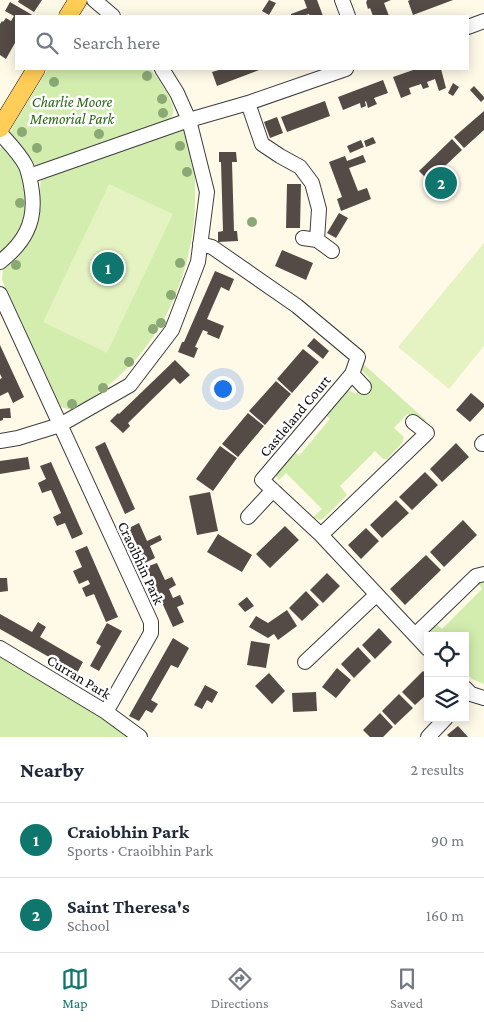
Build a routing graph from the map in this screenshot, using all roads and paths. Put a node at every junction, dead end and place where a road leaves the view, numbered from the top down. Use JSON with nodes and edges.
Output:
{"nodes":[{"id":1,"x":78,"y":0,"type":"edge"},
{"id":2,"x":94,"y":0,"type":"edge"},
{"id":3,"x":342,"y":0,"type":"edge"},
{"id":4,"x":69,"y":15,"type":"edge"},
{"id":5,"x":112,"y":15,"type":"edge"},
{"id":6,"x":348,"y":15,"type":"edge"},
{"id":7,"x":484,"y":21,"type":"edge"},
{"id":8,"x":469,"y":27,"type":"edge"},
{"id":9,"x":35,"y":70,"type":"edge"},
{"id":10,"x":163,"y":70,"type":"edge"},
{"id":11,"x":343,"y":70,"type":"edge"},
{"id":12,"x":248,"y":103,"type":"junction"},
{"id":13,"x":189,"y":120,"type":"junction"},
{"id":14,"x":0,"y":128,"type":"edge"},
{"id":15,"x":0,"y":133,"type":"edge"},
{"id":16,"x":29,"y":176,"type":"junction"},
{"id":17,"x":303,"y":238,"type":"dead end"},
{"id":18,"x":317,"y":240,"type":"junction"},
{"id":19,"x":200,"y":244,"type":"junction"},
{"id":20,"x":332,"y":252,"type":"dead end"},
{"id":21,"x":0,"y":262,"type":"edge"},
{"id":22,"x":0,"y":294,"type":"edge"},
{"id":23,"x":352,"y":374,"type":"junction"},
{"id":24,"x":364,"y":387,"type":"dead end"},
{"id":25,"x":413,"y":422,"type":"dead end"},
{"id":26,"x":60,"y":425,"type":"junction"},
{"id":27,"x":0,"y":441,"type":"edge"},
{"id":28,"x":272,"y":490,"type":"junction"},
{"id":29,"x":248,"y":517,"type":"dead end"},
{"id":30,"x":321,"y":535,"type":"junction"},
{"id":31,"x":484,"y":574,"type":"edge"},
{"id":32,"x":376,"y":595,"type":"junction"},
{"id":33,"x":415,"y":635,"type":"junction"},
{"id":34,"x":424,"y":645,"type":"edge"},
{"id":35,"x":0,"y":648,"type":"edge"},
{"id":36,"x":305,"y":662,"type":"dead end"},
{"id":37,"x":106,"y":712,"type":"junction"},
{"id":38,"x":442,"y":722,"type":"edge"},
{"id":39,"x":429,"y":736,"type":"edge"},
{"id":40,"x":140,"y":737,"type":"edge"}],
"edges":[{"from":1,"to":4,"type":"main road"},
{"from":2,"to":5,"type":"street"},
{"from":3,"to":6,"type":"street"},
{"from":7,"to":8,"type":"street"},
{"from":9,"to":14,"type":"main road"},
{"from":10,"to":13,"type":"street"},
{"from":11,"to":12,"type":"street"},
{"from":12,"to":13,"type":"street"},
{"from":12,"to":18,"type":"street"},
{"from":13,"to":16,"type":"street"},
{"from":13,"to":19,"type":"street"},
{"from":15,"to":16,"type":"street"},
{"from":16,"to":21,"type":"street"},
{"from":17,"to":18,"type":"street"},
{"from":18,"to":20,"type":"street"},
{"from":19,"to":23,"type":"street"},
{"from":19,"to":26,"type":"street"},
{"from":22,"to":26,"type":"street","name":"Craoibhin Park"},
{"from":23,"to":24,"type":"street","name":"Castleland Court"},
{"from":23,"to":28,"type":"street","name":"Castleland Court"},
{"from":25,"to":30,"type":"street"},
{"from":26,"to":27,"type":"street"},
{"from":26,"to":37,"type":"street","name":"Craoibhin Park"},
{"from":28,"to":29,"type":"street"},
{"from":28,"to":30,"type":"street"},
{"from":30,"to":32,"type":"street"},
{"from":31,"to":33,"type":"street"},
{"from":32,"to":33,"type":"street"},
{"from":32,"to":36,"type":"street"},
{"from":33,"to":34,"type":"street"},
{"from":35,"to":37,"type":"street","name":"Curran Park"},
{"from":37,"to":40,"type":"street","name":"Curran Park"},
{"from":38,"to":39,"type":"street"}]}
